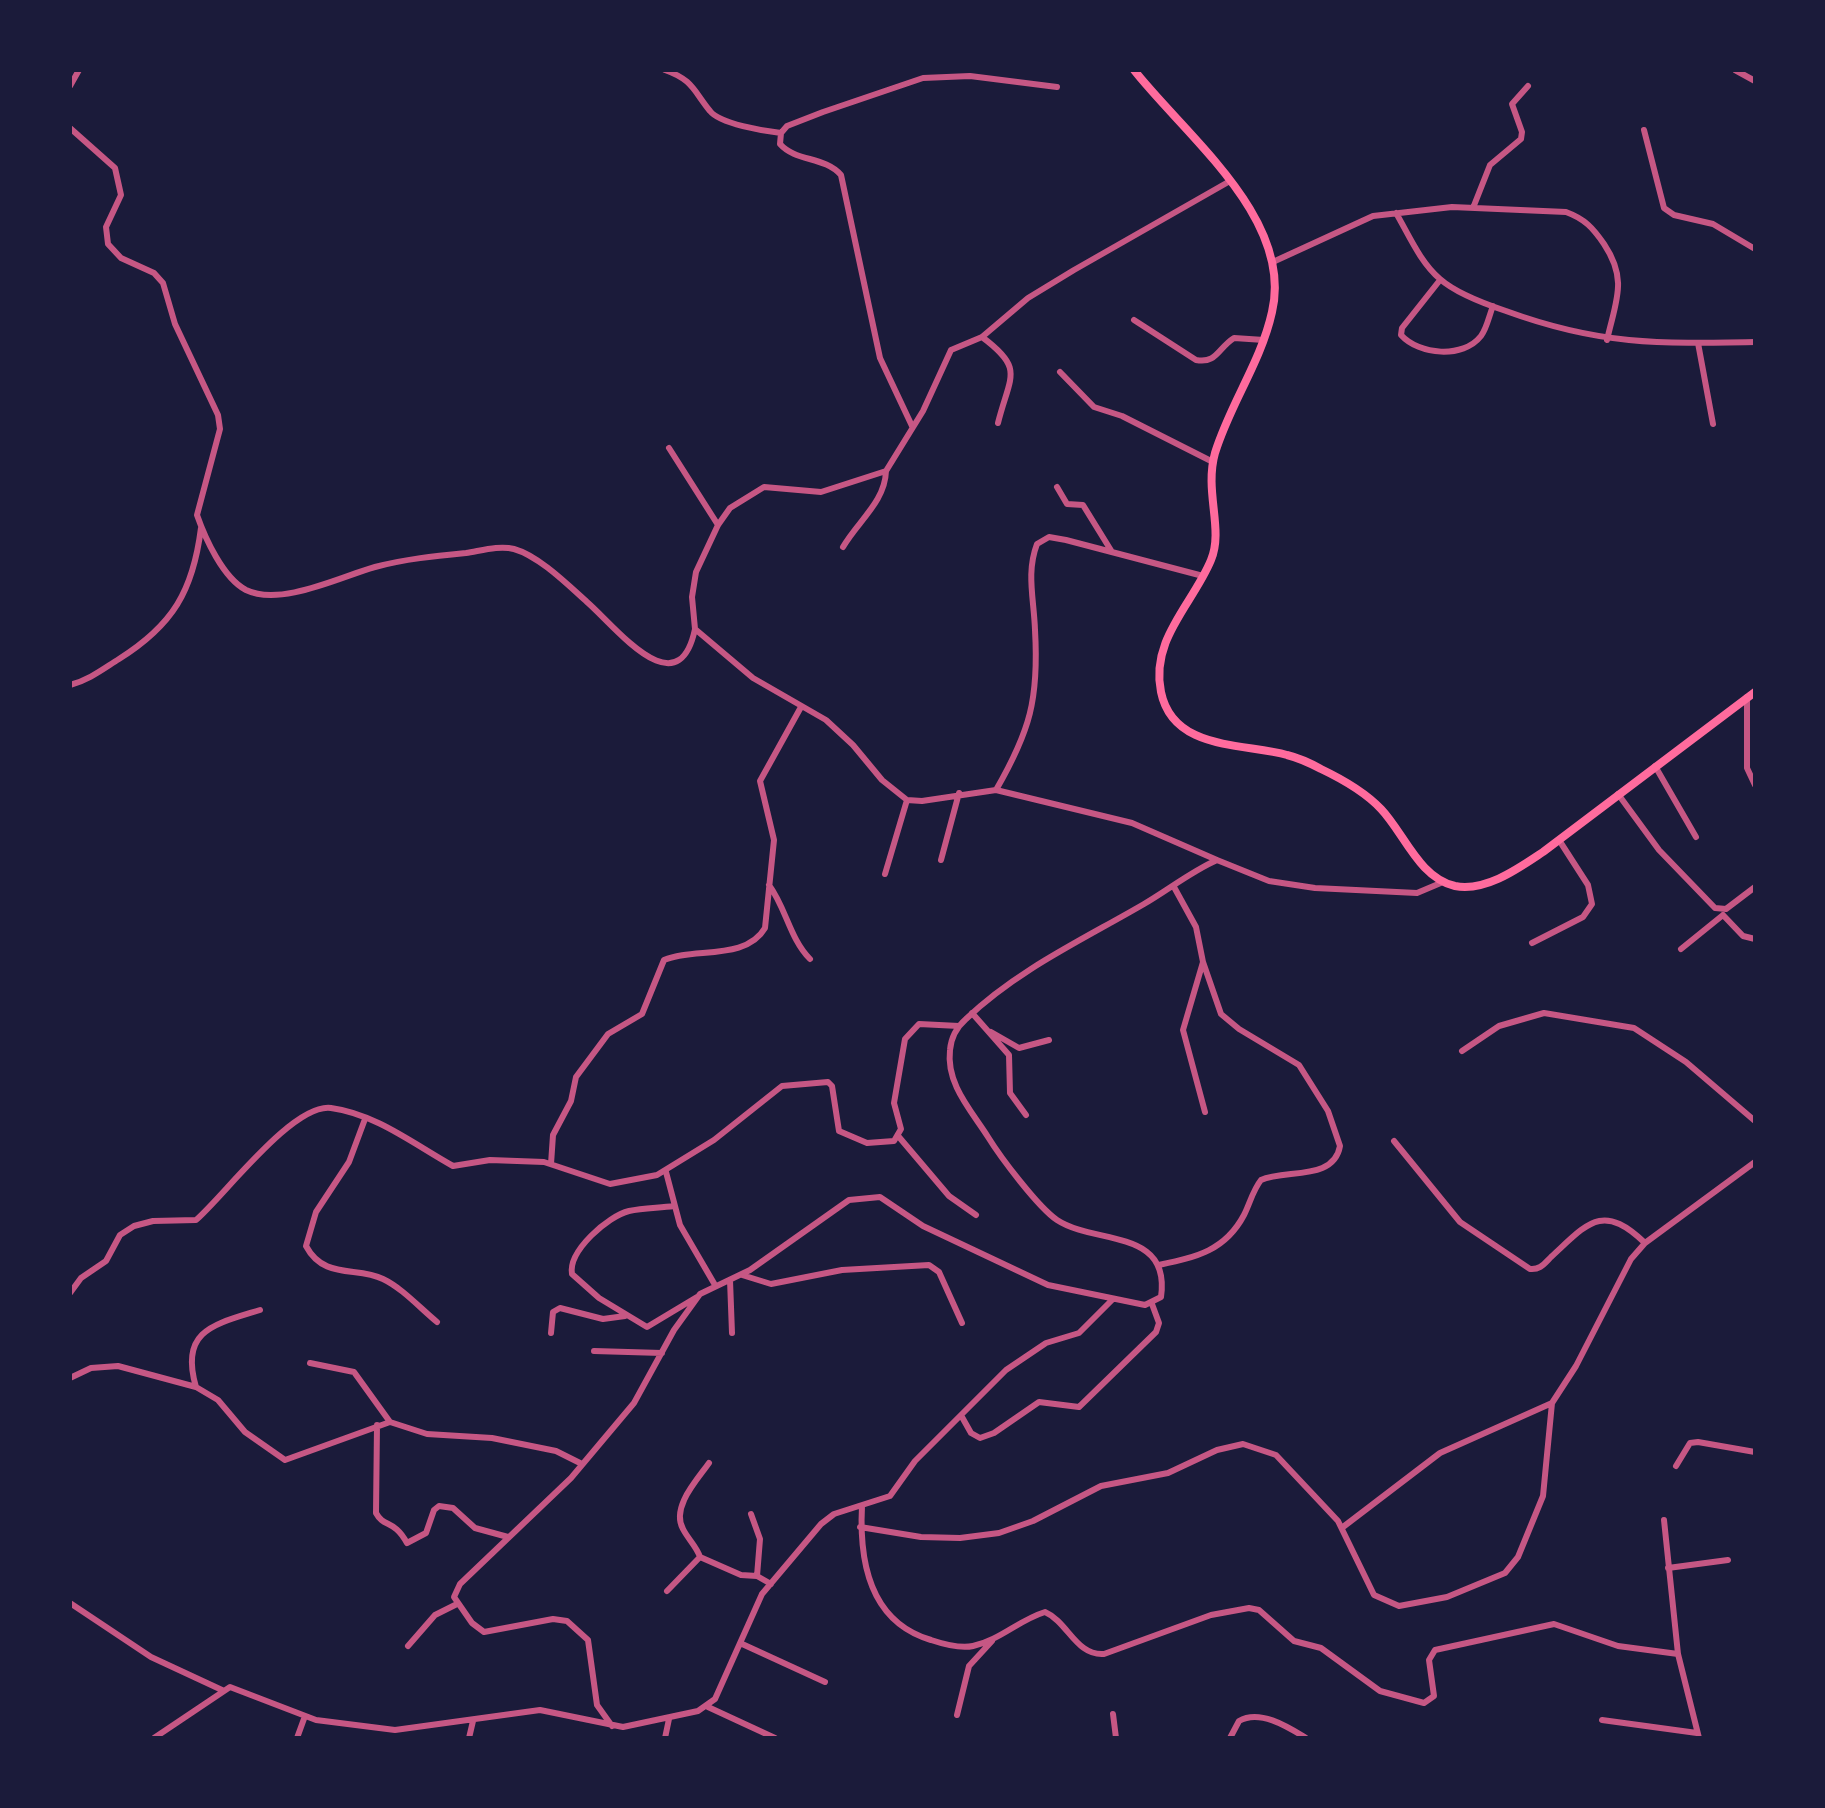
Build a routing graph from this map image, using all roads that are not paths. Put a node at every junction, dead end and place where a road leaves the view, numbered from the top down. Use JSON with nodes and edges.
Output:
{"nodes":[{"id":1,"x":79,"y":70,"type":"edge"},
{"id":2,"x":665,"y":70,"type":"edge"},
{"id":3,"x":986,"y":70,"type":"edge"},
{"id":4,"x":1134,"y":70,"type":"edge"},
{"id":5,"x":1735,"y":70,"type":"edge"},
{"id":6,"x":986,"y":79,"type":"junction"},
{"id":7,"x":1755,"y":81,"type":"edge"},
{"id":8,"x":70,"y":86,"type":"edge"},
{"id":9,"x":1528,"y":86,"type":"dead end"},
{"id":10,"x":1057,"y":87,"type":"dead end"},
{"id":11,"x":70,"y":128,"type":"edge"},
{"id":12,"x":1644,"y":130,"type":"dead end"},
{"id":13,"x":781,"y":133,"type":"junction"},
{"id":14,"x":1230,"y":181,"type":"junction"},
{"id":15,"x":1473,"y":208,"type":"junction"},
{"id":16,"x":1396,"y":213,"type":"junction"},
{"id":17,"x":1755,"y":249,"type":"edge"},
{"id":18,"x":1275,"y":261,"type":"junction"},
{"id":19,"x":1440,"y":280,"type":"junction"},
{"id":20,"x":1493,"y":306,"type":"junction"},
{"id":21,"x":1134,"y":320,"type":"dead end"},
{"id":22,"x":982,"y":337,"type":"junction"},
{"id":23,"x":1264,"y":340,"type":"junction"},
{"id":24,"x":1607,"y":340,"type":"junction"},
{"id":25,"x":1755,"y":342,"type":"edge"},
{"id":26,"x":1698,"y":343,"type":"junction"},
{"id":27,"x":1060,"y":372,"type":"dead end"},
{"id":28,"x":998,"y":423,"type":"dead end"},
{"id":29,"x":1713,"y":424,"type":"dead end"},
{"id":30,"x":912,"y":426,"type":"junction"},
{"id":31,"x":669,"y":448,"type":"dead end"},
{"id":32,"x":1213,"y":462,"type":"junction"},
{"id":33,"x":886,"y":471,"type":"junction"},
{"id":34,"x":1057,"y":487,"type":"dead end"},
{"id":35,"x":718,"y":525,"type":"junction"},
{"id":36,"x":201,"y":528,"type":"junction"},
{"id":37,"x":843,"y":547,"type":"dead end"},
{"id":38,"x":1112,"y":552,"type":"junction"},
{"id":39,"x":1203,"y":576,"type":"junction"},
{"id":40,"x":695,"y":629,"type":"junction"},
{"id":41,"x":70,"y":685,"type":"edge"},
{"id":42,"x":1751,"y":694,"type":"edge"},
{"id":43,"x":801,"y":707,"type":"junction"},
{"id":44,"x":1655,"y":766,"type":"junction"},
{"id":45,"x":1755,"y":785,"type":"edge"},
{"id":46,"x":996,"y":790,"type":"junction"},
{"id":47,"x":959,"y":793,"type":"junction"},
{"id":48,"x":1618,"y":794,"type":"junction"},
{"id":49,"x":907,"y":800,"type":"junction"},
{"id":50,"x":1696,"y":837,"type":"dead end"},
{"id":51,"x":1559,"y":840,"type":"junction"},
{"id":52,"x":941,"y":860,"type":"dead end"},
{"id":53,"x":1217,"y":860,"type":"junction"},
{"id":54,"x":885,"y":874,"type":"dead end"},
{"id":55,"x":1443,"y":882,"type":"junction"},
{"id":56,"x":769,"y":885,"type":"junction"},
{"id":57,"x":1174,"y":887,"type":"junction"},
{"id":58,"x":1755,"y":887,"type":"edge"},
{"id":59,"x":1718,"y":909,"type":"junction"},
{"id":60,"x":1723,"y":915,"type":"junction"},
{"id":61,"x":1755,"y":939,"type":"edge"},
{"id":62,"x":1532,"y":943,"type":"dead end"},
{"id":63,"x":1681,"y":949,"type":"dead end"},
{"id":64,"x":810,"y":959,"type":"dead end"},
{"id":65,"x":1203,"y":962,"type":"junction"},
{"id":66,"x":972,"y":1013,"type":"junction"},
{"id":67,"x":959,"y":1026,"type":"junction"},
{"id":68,"x":989,"y":1031,"type":"junction"},
{"id":69,"x":1049,"y":1040,"type":"dead end"},
{"id":70,"x":1462,"y":1051,"type":"dead end"},
{"id":71,"x":1205,"y":1112,"type":"dead end"},
{"id":72,"x":1026,"y":1115,"type":"dead end"},
{"id":73,"x":365,"y":1119,"type":"junction"},
{"id":74,"x":1755,"y":1121,"type":"edge"},
{"id":75,"x":899,"y":1137,"type":"junction"},
{"id":76,"x":1394,"y":1141,"type":"dead end"},
{"id":77,"x":1755,"y":1162,"type":"edge"},
{"id":78,"x":551,"y":1164,"type":"junction"},
{"id":79,"x":666,"y":1172,"type":"junction"},
{"id":80,"x":674,"y":1206,"type":"junction"},
{"id":81,"x":976,"y":1215,"type":"dead end"},
{"id":82,"x":1645,"y":1243,"type":"junction"},
{"id":83,"x":1159,"y":1265,"type":"junction"},
{"id":84,"x":742,"y":1275,"type":"junction"},
{"id":85,"x":730,"y":1280,"type":"junction"},
{"id":86,"x":715,"y":1285,"type":"junction"},
{"id":87,"x":70,"y":1293,"type":"edge"},
{"id":88,"x":697,"y":1297,"type":"junction"},
{"id":89,"x":1112,"y":1300,"type":"junction"},
{"id":90,"x":1152,"y":1304,"type":"junction"},
{"id":91,"x":260,"y":1310,"type":"dead end"},
{"id":92,"x":625,"y":1316,"type":"junction"},
{"id":93,"x":437,"y":1322,"type":"dead end"},
{"id":94,"x":962,"y":1323,"type":"dead end"},
{"id":95,"x":551,"y":1333,"type":"dead end"},
{"id":96,"x":732,"y":1333,"type":"dead end"},
{"id":97,"x":594,"y":1351,"type":"dead end"},
{"id":98,"x":662,"y":1353,"type":"junction"},
{"id":99,"x":310,"y":1363,"type":"dead end"},
{"id":100,"x":70,"y":1378,"type":"edge"},
{"id":101,"x":196,"y":1387,"type":"junction"},
{"id":102,"x":1552,"y":1403,"type":"junction"},
{"id":103,"x":962,"y":1417,"type":"junction"},
{"id":104,"x":390,"y":1422,"type":"junction"},
{"id":105,"x":377,"y":1425,"type":"junction"},
{"id":106,"x":1755,"y":1452,"type":"edge"},
{"id":107,"x":709,"y":1463,"type":"dead end"},
{"id":108,"x":582,"y":1464,"type":"junction"},
{"id":109,"x":1676,"y":1466,"type":"dead end"},
{"id":110,"x":862,"y":1506,"type":"junction"},
{"id":111,"x":751,"y":1514,"type":"dead end"},
{"id":112,"x":1664,"y":1520,"type":"dead end"},
{"id":113,"x":860,"y":1527,"type":"junction"},
{"id":114,"x":1343,"y":1527,"type":"junction"},
{"id":115,"x":508,"y":1537,"type":"junction"},
{"id":116,"x":700,"y":1557,"type":"junction"},
{"id":117,"x":1728,"y":1560,"type":"dead end"},
{"id":118,"x":1668,"y":1568,"type":"junction"},
{"id":119,"x":757,"y":1576,"type":"junction"},
{"id":120,"x":771,"y":1584,"type":"junction"},
{"id":121,"x":667,"y":1591,"type":"dead end"},
{"id":122,"x":70,"y":1603,"type":"edge"},
{"id":123,"x":457,"y":1604,"type":"junction"},
{"id":124,"x":995,"y":1638,"type":"junction"},
{"id":125,"x":740,"y":1643,"type":"junction"},
{"id":126,"x":408,"y":1646,"type":"dead end"},
{"id":127,"x":967,"y":1647,"type":"junction"},
{"id":128,"x":1678,"y":1654,"type":"junction"},
{"id":129,"x":972,"y":1661,"type":"junction"},
{"id":130,"x":825,"y":1682,"type":"dead end"},
{"id":131,"x":222,"y":1690,"type":"junction"},
{"id":132,"x":708,"y":1707,"type":"junction"},
{"id":133,"x":1113,"y":1714,"type":"dead end"},
{"id":134,"x":957,"y":1715,"type":"dead end"},
{"id":135,"x":305,"y":1716,"type":"junction"},
{"id":136,"x":669,"y":1719,"type":"junction"},
{"id":137,"x":1602,"y":1720,"type":"dead end"},
{"id":138,"x":473,"y":1721,"type":"junction"},
{"id":139,"x":612,"y":1726,"type":"junction"},
{"id":140,"x":1698,"y":1736,"type":"edge"},
{"id":141,"x":154,"y":1738,"type":"edge"},
{"id":142,"x":297,"y":1738,"type":"edge"},
{"id":143,"x":469,"y":1738,"type":"edge"},
{"id":144,"x":665,"y":1738,"type":"edge"},
{"id":145,"x":775,"y":1738,"type":"edge"},
{"id":146,"x":1116,"y":1738,"type":"edge"},
{"id":147,"x":1230,"y":1738,"type":"edge"},
{"id":148,"x":1306,"y":1738,"type":"edge"}],
"edges":[{"from":1,"to":8,"type":"street"},
{"from":2,"to":13,"type":"street"},
{"from":3,"to":6,"type":"street"},
{"from":4,"to":14,"type":"main road"},
{"from":5,"to":7,"type":"street"},
{"from":6,"to":10,"type":"street"},
{"from":6,"to":13,"type":"street"},
{"from":9,"to":15,"type":"street"},
{"from":11,"to":36,"type":"street"},
{"from":12,"to":17,"type":"street"},
{"from":13,"to":30,"type":"street"},
{"from":14,"to":18,"type":"main road"},
{"from":14,"to":22,"type":"street"},
{"from":15,"to":16,"type":"street"},
{"from":15,"to":24,"type":"street"},
{"from":16,"to":18,"type":"street"},
{"from":16,"to":19,"type":"street"},
{"from":18,"to":23,"type":"main road"},
{"from":19,"to":20,"type":"street"},
{"from":19,"to":20,"type":"street"},
{"from":20,"to":24,"type":"street"},
{"from":21,"to":23,"type":"street"},
{"from":22,"to":28,"type":"street"},
{"from":22,"to":30,"type":"street"},
{"from":23,"to":32,"type":"main road"},
{"from":24,"to":26,"type":"street"},
{"from":25,"to":26,"type":"street"},
{"from":26,"to":29,"type":"street"},
{"from":27,"to":32,"type":"street"},
{"from":30,"to":33,"type":"street"},
{"from":31,"to":35,"type":"street"},
{"from":32,"to":39,"type":"main road"},
{"from":33,"to":35,"type":"street"},
{"from":33,"to":37,"type":"street"},
{"from":34,"to":38,"type":"street"},
{"from":35,"to":40,"type":"street"},
{"from":36,"to":40,"type":"street"},
{"from":36,"to":41,"type":"street"},
{"from":38,"to":39,"type":"street"},
{"from":38,"to":46,"type":"street"},
{"from":39,"to":55,"type":"main road"},
{"from":40,"to":43,"type":"street"},
{"from":42,"to":44,"type":"main road"},
{"from":42,"to":45,"type":"street"},
{"from":43,"to":49,"type":"street"},
{"from":43,"to":56,"type":"street"},
{"from":44,"to":48,"type":"main road"},
{"from":44,"to":50,"type":"street"},
{"from":46,"to":47,"type":"street"},
{"from":46,"to":53,"type":"street"},
{"from":47,"to":49,"type":"street"},
{"from":47,"to":52,"type":"street"},
{"from":48,"to":51,"type":"main road"},
{"from":48,"to":59,"type":"street"},
{"from":49,"to":54,"type":"street"},
{"from":51,"to":55,"type":"main road"},
{"from":51,"to":62,"type":"street"},
{"from":53,"to":55,"type":"street"},
{"from":53,"to":57,"type":"street"},
{"from":56,"to":64,"type":"street"},
{"from":56,"to":78,"type":"street"},
{"from":57,"to":65,"type":"street"},
{"from":57,"to":66,"type":"street"},
{"from":58,"to":59,"type":"street"},
{"from":59,"to":60,"type":"street"},
{"from":60,"to":61,"type":"street"},
{"from":60,"to":63,"type":"street"},
{"from":65,"to":71,"type":"street"},
{"from":65,"to":83,"type":"street"},
{"from":66,"to":67,"type":"street"},
{"from":66,"to":68,"type":"street"},
{"from":67,"to":75,"type":"street"},
{"from":67,"to":83,"type":"street"},
{"from":68,"to":69,"type":"street"},
{"from":68,"to":72,"type":"street"},
{"from":70,"to":74,"type":"street"},
{"from":73,"to":78,"type":"street"},
{"from":73,"to":87,"type":"street"},
{"from":73,"to":93,"type":"street"},
{"from":75,"to":79,"type":"street"},
{"from":75,"to":81,"type":"street"},
{"from":76,"to":82,"type":"street"},
{"from":77,"to":82,"type":"street"},
{"from":78,"to":79,"type":"street"},
{"from":79,"to":80,"type":"street"},
{"from":80,"to":86,"type":"street"},
{"from":80,"to":92,"type":"street"},
{"from":82,"to":102,"type":"street"},
{"from":83,"to":90,"type":"street"},
{"from":84,"to":85,"type":"street"},
{"from":84,"to":89,"type":"street"},
{"from":84,"to":94,"type":"street"},
{"from":85,"to":86,"type":"street"},
{"from":85,"to":96,"type":"street"},
{"from":86,"to":88,"type":"street"},
{"from":88,"to":92,"type":"street"},
{"from":88,"to":98,"type":"street"},
{"from":89,"to":90,"type":"street"},
{"from":89,"to":103,"type":"street"},
{"from":90,"to":103,"type":"street"},
{"from":91,"to":101,"type":"street"},
{"from":92,"to":95,"type":"street"},
{"from":97,"to":98,"type":"street"},
{"from":98,"to":108,"type":"street"},
{"from":99,"to":104,"type":"street"},
{"from":100,"to":101,"type":"street"},
{"from":101,"to":105,"type":"street"},
{"from":102,"to":114,"type":"street"},
{"from":102,"to":114,"type":"street"},
{"from":103,"to":110,"type":"street"},
{"from":104,"to":105,"type":"street"},
{"from":104,"to":108,"type":"street"},
{"from":105,"to":115,"type":"street"},
{"from":106,"to":109,"type":"street"},
{"from":107,"to":116,"type":"street"},
{"from":108,"to":115,"type":"street"},
{"from":110,"to":113,"type":"street"},
{"from":110,"to":120,"type":"street"},
{"from":111,"to":119,"type":"street"},
{"from":112,"to":118,"type":"street"},
{"from":113,"to":114,"type":"street"},
{"from":113,"to":127,"type":"street"},
{"from":115,"to":123,"type":"street"},
{"from":116,"to":119,"type":"street"},
{"from":116,"to":121,"type":"street"},
{"from":117,"to":118,"type":"street"},
{"from":118,"to":128,"type":"street"},
{"from":119,"to":120,"type":"street"},
{"from":120,"to":125,"type":"street"},
{"from":122,"to":131,"type":"street"},
{"from":123,"to":126,"type":"street"},
{"from":123,"to":139,"type":"street"},
{"from":124,"to":127,"type":"street"},
{"from":124,"to":128,"type":"street"},
{"from":124,"to":129,"type":"street"},
{"from":125,"to":130,"type":"street"},
{"from":125,"to":132,"type":"street"},
{"from":127,"to":129,"type":"street"},
{"from":128,"to":140,"type":"street"},
{"from":129,"to":134,"type":"street"},
{"from":131,"to":135,"type":"street"},
{"from":131,"to":141,"type":"street"},
{"from":132,"to":136,"type":"street"},
{"from":132,"to":145,"type":"street"},
{"from":133,"to":146,"type":"street"},
{"from":135,"to":138,"type":"street"},
{"from":135,"to":142,"type":"street"},
{"from":136,"to":139,"type":"street"},
{"from":136,"to":144,"type":"street"},
{"from":137,"to":140,"type":"street"},
{"from":138,"to":139,"type":"street"},
{"from":138,"to":143,"type":"street"},
{"from":147,"to":148,"type":"street"}]}
